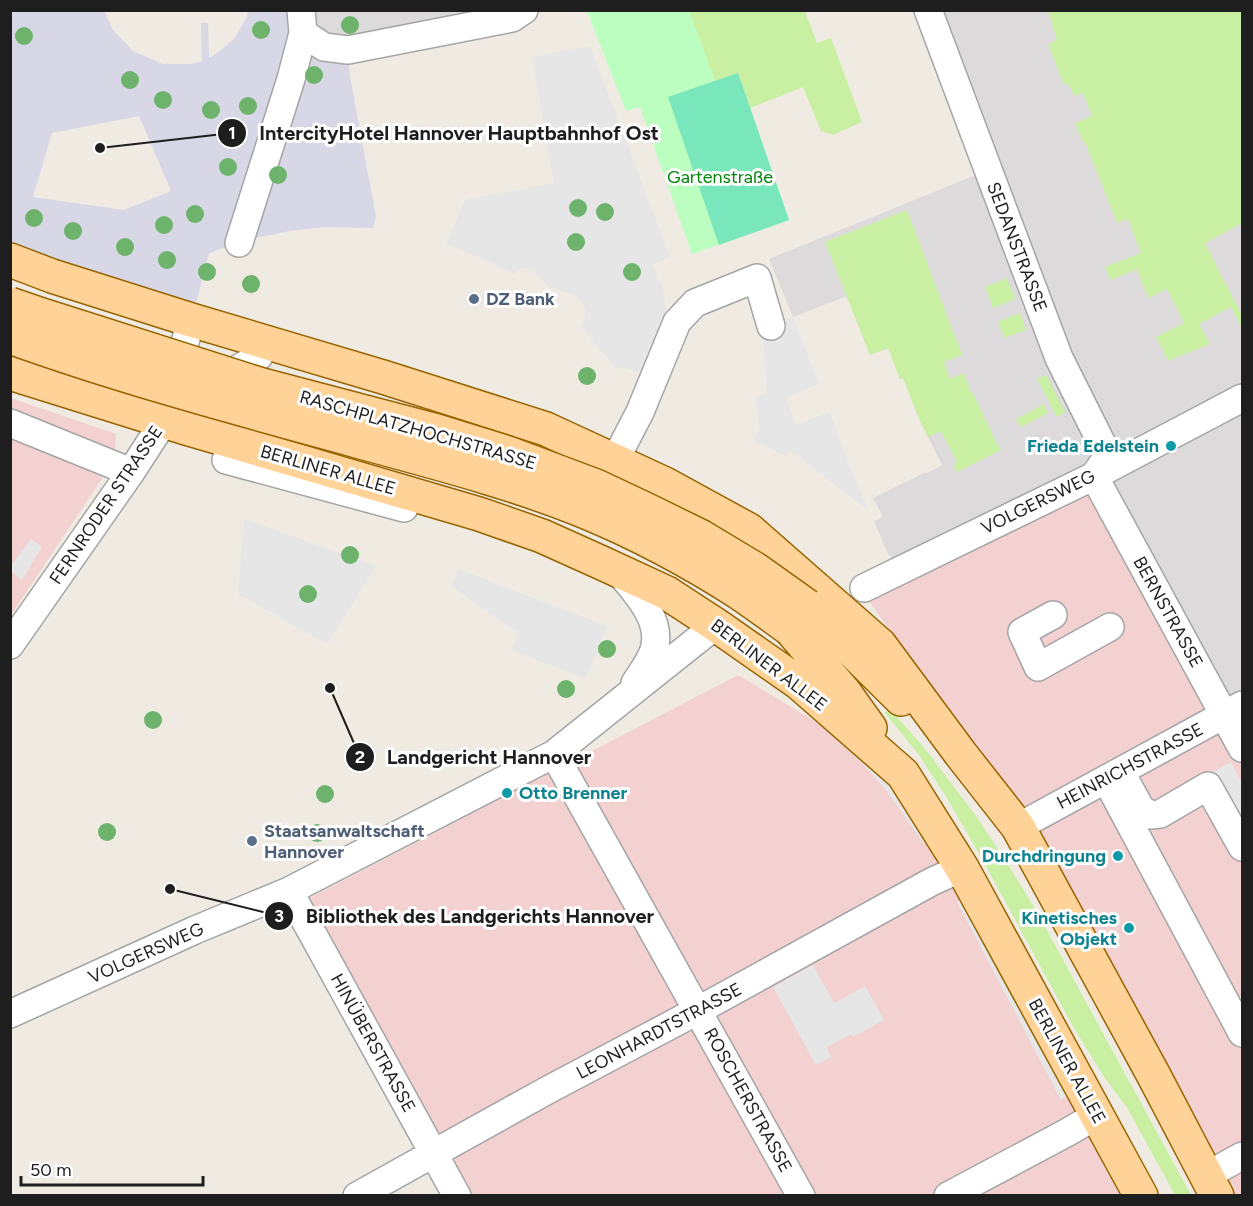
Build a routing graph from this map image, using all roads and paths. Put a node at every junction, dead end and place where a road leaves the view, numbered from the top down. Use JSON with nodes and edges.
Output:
{"nodes":[{"id":1,"x":524,"y":10,"type":"edge"},
{"id":2,"x":928,"y":10,"type":"edge"},
{"id":3,"x":302,"y":22,"type":"edge"},
{"id":4,"x":239,"y":243,"type":"dead end"},
{"id":5,"x":10,"y":260,"type":"edge"},
{"id":6,"x":10,"y":304,"type":"edge"},
{"id":7,"x":191,"y":320,"type":"junction"},
{"id":8,"x":771,"y":326,"type":"dead end"},
{"id":9,"x":10,"y":337,"type":"edge"},
{"id":10,"x":259,"y":356,"type":"junction"},
{"id":11,"x":10,"y":373,"type":"edge"},
{"id":12,"x":383,"y":377,"type":"junction"},
{"id":13,"x":1242,"y":398,"type":"edge"},
{"id":14,"x":164,"y":421,"type":"junction"},
{"id":15,"x":10,"y":423,"type":"edge"},
{"id":16,"x":367,"y":458,"type":"junction"},
{"id":17,"x":226,"y":460,"type":"dead end"},
{"id":18,"x":615,"y":462,"type":"junction"},
{"id":19,"x":131,"y":472,"type":"junction"},
{"id":20,"x":336,"y":472,"type":"junction"},
{"id":21,"x":1094,"y":476,"type":"junction"},
{"id":22,"x":452,"y":493,"type":"junction"},
{"id":23,"x":616,"y":569,"type":"junction"},
{"id":24,"x":864,"y":588,"type":"dead end"},
{"id":25,"x":1053,"y":615,"type":"dead end"},
{"id":26,"x":798,"y":618,"type":"junction"},
{"id":27,"x":716,"y":625,"type":"junction"},
{"id":28,"x":1110,"y":627,"type":"dead end"},
{"id":29,"x":15,"y":630,"type":"edge"},
{"id":30,"x":625,"y":698,"type":"junction"},
{"id":31,"x":1233,"y":710,"type":"edge"},
{"id":32,"x":1242,"y":748,"type":"edge"},
{"id":33,"x":960,"y":753,"type":"junction"},
{"id":34,"x":554,"y":754,"type":"junction"},
{"id":35,"x":903,"y":774,"type":"junction"},
{"id":36,"x":1113,"y":775,"type":"junction"},
{"id":37,"x":1018,"y":827,"type":"junction"},
{"id":38,"x":1242,"y":847,"type":"edge"},
{"id":39,"x":962,"y":868,"type":"junction"},
{"id":40,"x":289,"y":891,"type":"junction"},
{"id":41,"x":698,"y":1011,"type":"junction"},
{"id":42,"x":10,"y":1014,"type":"edge"},
{"id":43,"x":1242,"y":1033,"type":"edge"},
{"id":44,"x":1096,"y":1115,"type":"junction"},
{"id":45,"x":434,"y":1154,"type":"junction"},
{"id":46,"x":1242,"y":1156,"type":"edge"},
{"id":47,"x":1211,"y":1186,"type":"edge"},
{"id":48,"x":357,"y":1196,"type":"edge"},
{"id":49,"x":457,"y":1196,"type":"edge"},
{"id":50,"x":801,"y":1196,"type":"edge"},
{"id":51,"x":948,"y":1196,"type":"edge"},
{"id":52,"x":1141,"y":1196,"type":"edge"}],
"edges":[{"from":1,"to":3,"type":"street"},
{"from":2,"to":21,"type":"street","name":"SEDANSTRASSE"},
{"from":3,"to":4,"type":"street"},
{"from":5,"to":7,"type":"main road"},
{"from":6,"to":26,"type":"main road","name":"RASCHPLATZHOCHSTRASSE","bridge":true},
{"from":7,"to":12,"type":"main road"},
{"from":7,"to":14,"type":"street","name":"FERNRODER STRASSE"},
{"from":8,"to":18,"type":"street"},
{"from":9,"to":26,"type":"main road","name":"RASCHPLATZHOCHSTRASSE","bridge":true},
{"from":10,"to":12,"type":"main road"},
{"from":10,"to":14,"type":"main road"},
{"from":10,"to":16,"type":"street"},
{"from":11,"to":14,"type":"main road","name":"BERLINER ALLEE"},
{"from":12,"to":18,"type":"main road"},
{"from":13,"to":21,"type":"street","name":"VOLGERSWEG"},
{"from":14,"to":19,"type":"street","name":"FERNRODER STRASSE"},
{"from":14,"to":20,"type":"main road","name":"BERLINER ALLEE"},
{"from":15,"to":19,"type":"street"},
{"from":16,"to":20,"type":"street"},
{"from":16,"to":22,"type":"street"},
{"from":17,"to":22,"type":"street"},
{"from":18,"to":33,"type":"main road"},
{"from":19,"to":29,"type":"street","name":"FERNRODER STRASSE"},
{"from":20,"to":22,"type":"main road","name":"BERLINER ALLEE"},
{"from":21,"to":24,"type":"street","name":"VOLGERSWEG"},
{"from":21,"to":31,"type":"street","name":"BERNSTRASSE"},
{"from":22,"to":23,"type":"main road","name":"BERLINER ALLEE"},
{"from":23,"to":27,"type":"main road","name":"BERLINER ALLEE"},
{"from":23,"to":30,"type":"street","name":"VOLGERSWEG"},
{"from":25,"to":28,"type":"street"},
{"from":26,"to":33,"type":"main road","name":"RASCHPLATZHOCHSTRASSE"},
{"from":26,"to":35,"type":"main road","name":"RASCHPLATZHOCHSTRASSE"},
{"from":27,"to":30,"type":"street","name":"VOLGERSWEG"},
{"from":27,"to":35,"type":"main road","name":"BERLINER ALLEE"},
{"from":30,"to":34,"type":"street","name":"VOLGERSWEG"},
{"from":31,"to":32,"type":"street","name":"BERNSTRASSE"},
{"from":31,"to":36,"type":"street","name":"HEINRICHSTRASSE"},
{"from":33,"to":37,"type":"main road"},
{"from":34,"to":40,"type":"street","name":"VOLGERSWEG"},
{"from":34,"to":41,"type":"street","name":"ROSCHERSTRASSE"},
{"from":35,"to":39,"type":"main road","name":"BERLINER ALLEE"},
{"from":36,"to":37,"type":"street","name":"HEINRICHSTRASSE"},
{"from":36,"to":38,"type":"street"},
{"from":36,"to":43,"type":"street"},
{"from":37,"to":47,"type":"main road"},
{"from":39,"to":41,"type":"street","name":"LEONHARDTSTRASSE"},
{"from":39,"to":44,"type":"main road","name":"BERLINER ALLEE"},
{"from":40,"to":42,"type":"street","name":"VOLGERSWEG"},
{"from":40,"to":45,"type":"street","name":"HINÜBERSTRASSE"},
{"from":41,"to":45,"type":"street","name":"LEONHARDTSTRASSE"},
{"from":41,"to":50,"type":"street","name":"ROSCHERSTRASSE"},
{"from":44,"to":51,"type":"street"},
{"from":44,"to":52,"type":"main road","name":"BERLINER ALLEE"},
{"from":45,"to":48,"type":"street","name":"LEONHARDTSTRASSE"},
{"from":45,"to":49,"type":"street","name":"HINÜBERSTRASSE"},
{"from":46,"to":47,"type":"street"}]}
